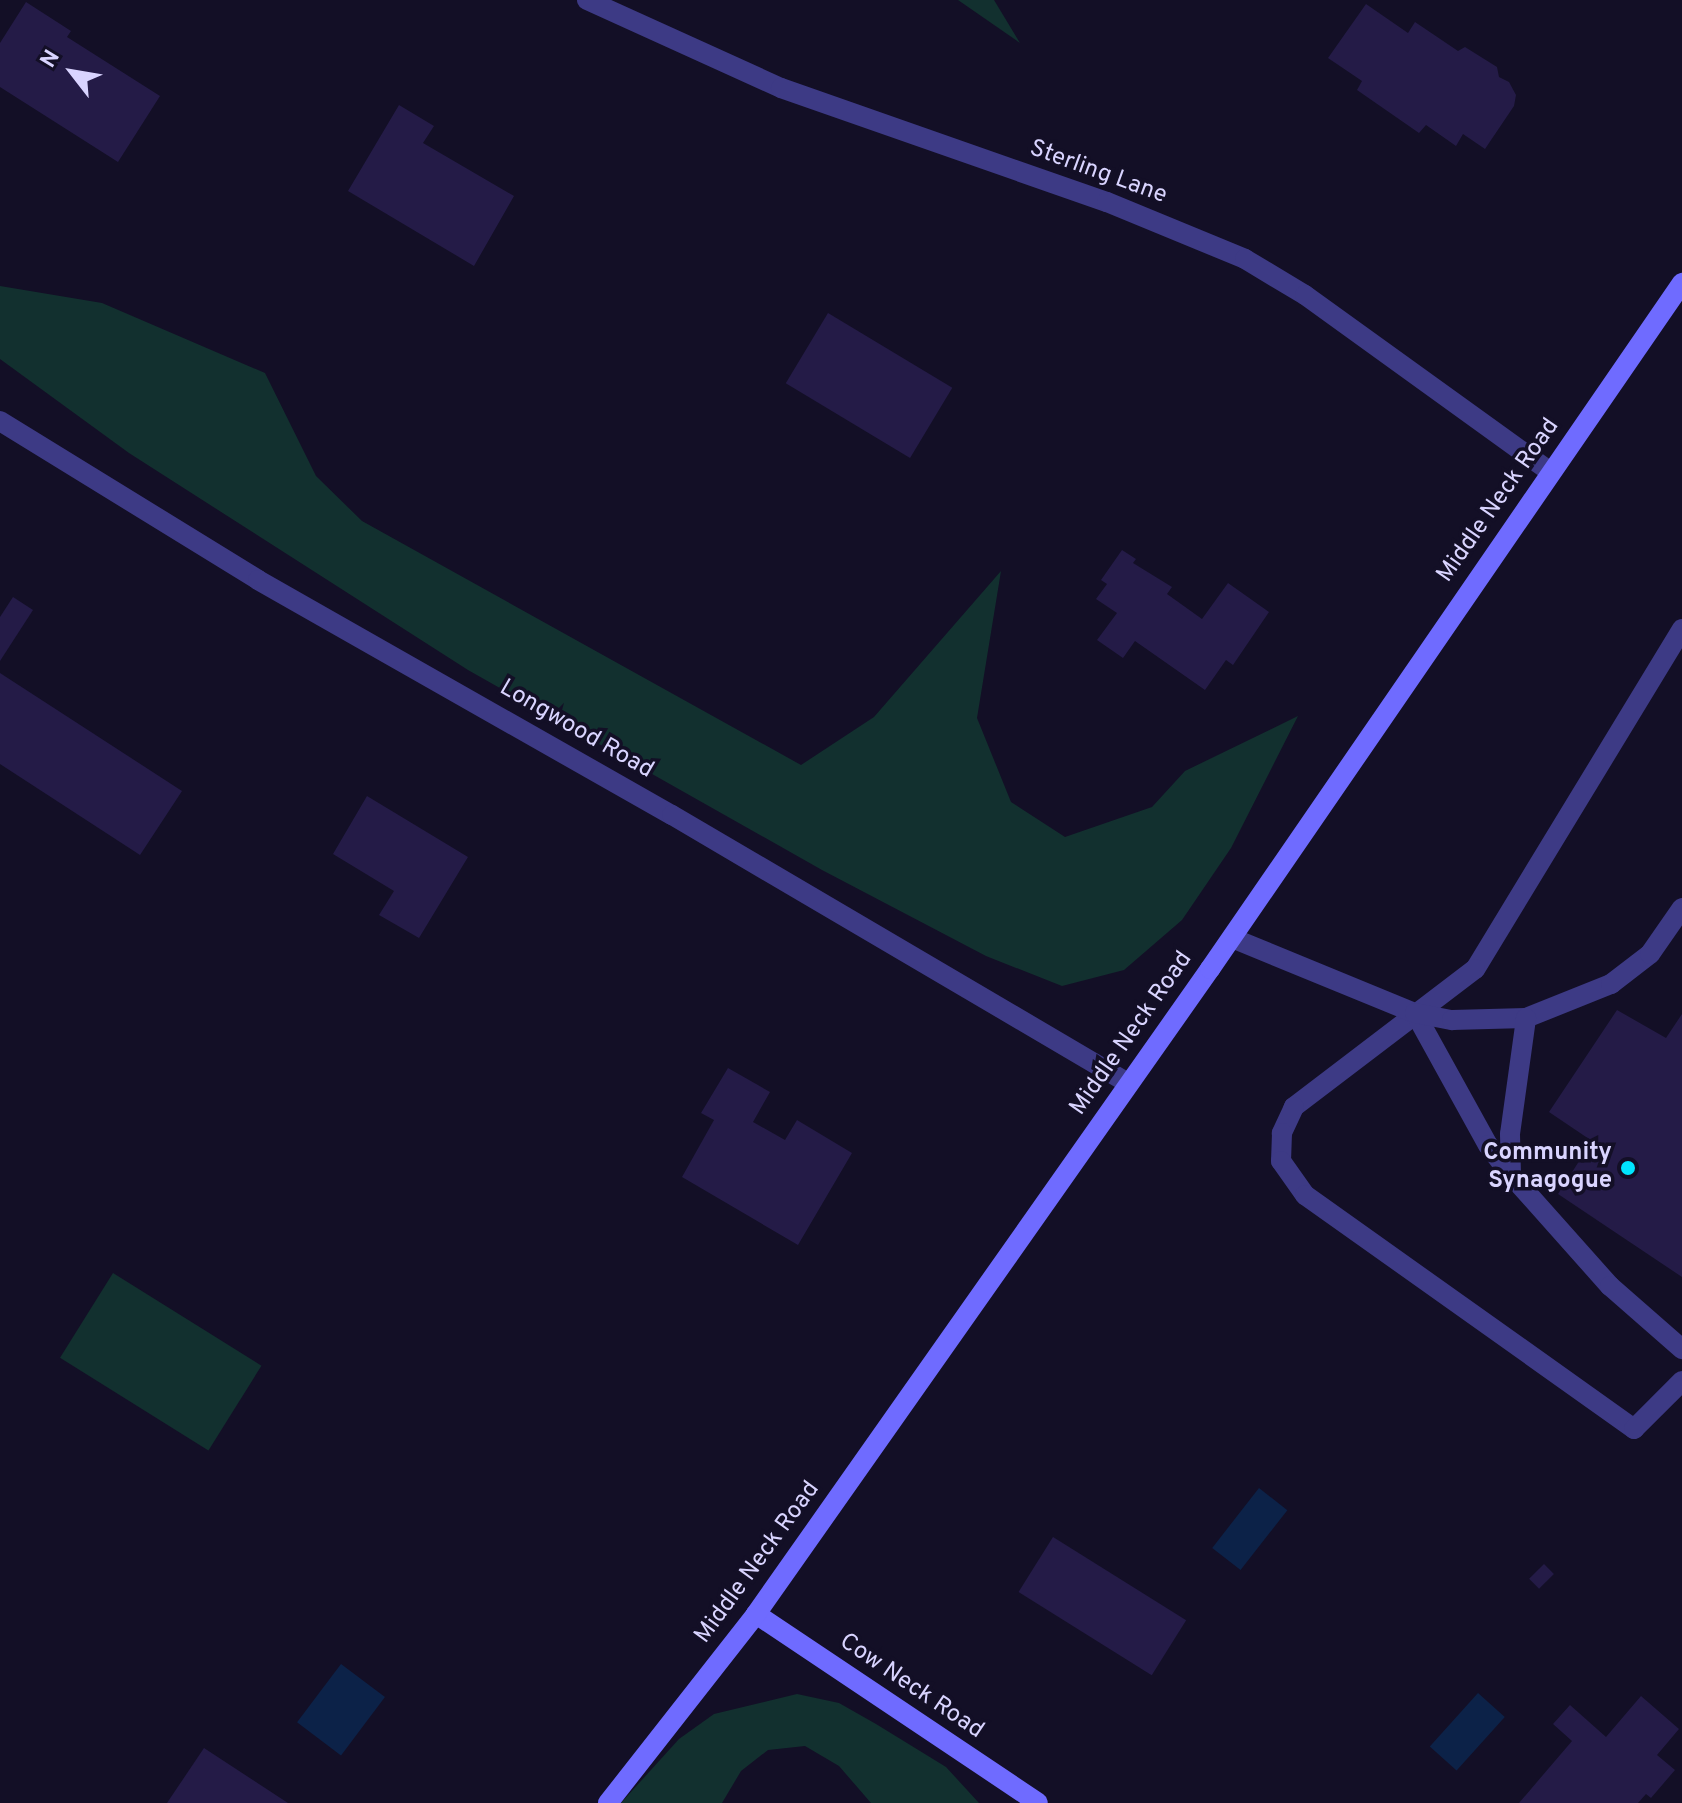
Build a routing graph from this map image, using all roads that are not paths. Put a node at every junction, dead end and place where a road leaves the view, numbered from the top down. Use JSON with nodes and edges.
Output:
{"nodes":[{"id":1,"x":587,"y":0,"type":"edge"},
{"id":2,"x":1682,"y":283,"type":"edge"},
{"id":3,"x":0,"y":421,"type":"edge"},
{"id":4,"x":1550,"y":472,"type":"junction"},
{"id":5,"x":1682,"y":629,"type":"edge"},
{"id":6,"x":1682,"y":908,"type":"edge"},
{"id":7,"x":1232,"y":938,"type":"junction"},
{"id":8,"x":1415,"y":1013,"type":"junction"},
{"id":9,"x":1526,"y":1018,"type":"junction"},
{"id":10,"x":1128,"y":1083,"type":"junction"},
{"id":11,"x":1511,"y":1175,"type":"junction"},
{"id":12,"x":1682,"y":1349,"type":"edge"},
{"id":13,"x":1682,"y":1381,"type":"edge"},
{"id":14,"x":756,"y":1614,"type":"junction"},
{"id":15,"x":608,"y":1803,"type":"edge"},
{"id":16,"x":1038,"y":1803,"type":"edge"}],
"edges":[{"from":1,"to":4,"type":"street","name":"Sterling Lane"},
{"from":2,"to":4,"type":"main road","name":"Middle Neck Road"},
{"from":3,"to":10,"type":"street","name":"Longwood Road"},
{"from":4,"to":7,"type":"main road","name":"Middle Neck Road"},
{"from":5,"to":8,"type":"street"},
{"from":6,"to":9,"type":"street"},
{"from":7,"to":8,"type":"street"},
{"from":7,"to":10,"type":"main road","name":"Middle Neck Road"},
{"from":8,"to":9,"type":"street"},
{"from":8,"to":11,"type":"street"},
{"from":8,"to":13,"type":"street"},
{"from":9,"to":11,"type":"street"},
{"from":10,"to":14,"type":"main road","name":"Middle Neck Road"},
{"from":11,"to":12,"type":"street"},
{"from":14,"to":15,"type":"main road","name":"Middle Neck Road"},
{"from":14,"to":16,"type":"main road","name":"Cow Neck Road"}]}
